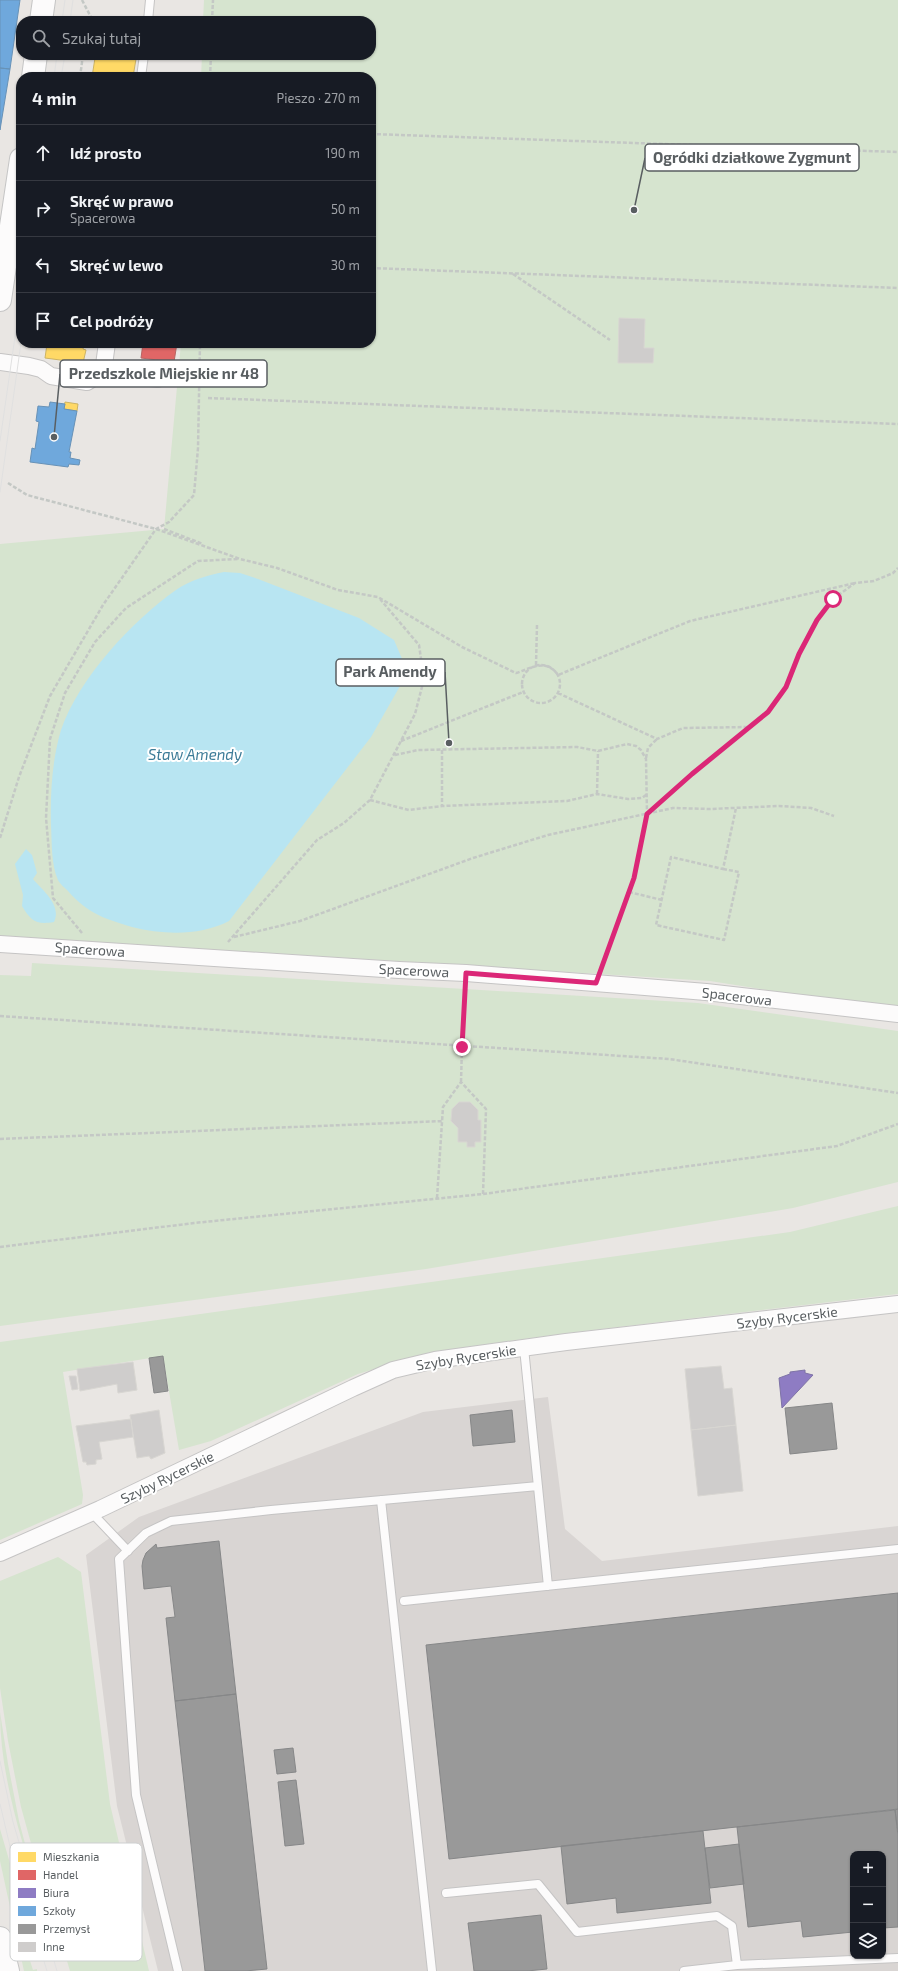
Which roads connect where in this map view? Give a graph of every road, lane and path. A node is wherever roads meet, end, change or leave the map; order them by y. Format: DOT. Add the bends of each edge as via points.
graph roads {
  1 [pos="44,0"];
  2 [pos="82,0"];
  3 [pos="150,0"];
  4 [pos="213,0"];
  5 [pos="90,15"];
  6 [pos="42,16"];
  7 [pos="148,16"];
  8 [pos="212,16"];
  9 [pos="35,60"];
  10 [pos="82,60"];
  11 [pos="143,60"];
  12 [pos="211,60"];
  13 [pos="34,72"];
  14 [pos="81,72"];
  15 [pos="142,72"];
  16 [pos="210,72"];
  17 [pos="376,134"];
  18 [pos="898,152"];
  19 [pos="16,193"];
  20 [pos="376,268"];
  21 [pos="512,274"];
  22 [pos="898,288"];
  23 [pos="1,291"];
  24 [pos="610,340"];
  25 [pos="106,348"];
  26 [pos="200,348"];
  27 [pos="0,362"];
  28 [pos="103,372"];
  29 [pos="158,379"];
  30 [pos="208,398"];
  31 [pos="898,424"];
  32 [pos="8,483"];
  33 [pos="156,529"];
  34 [pos="164,529"];
  35 [pos="240,559"];
  36 [pos="898,568"];
  37 [pos="855,583"];
  38 [pos="378,597"];
  39 [pos="537,625"];
  40 [pos="536,665"];
  41 [pos="529,669"];
  42 [pos="558,675"];
  43 [pos="523,692"];
  44 [pos="558,693"];
  45 [pos="749,728"];
  46 [pos="657,739"];
  47 [pos="401,741"];
  48 [pos="442,750"];
  49 [pos="598,751"];
  50 [pos="394,754"];
  51 [pos="646,759"];
  52 [pos="597,794"];
  53 [pos="646,795"];
  54 [pos="370,800"];
  55 [pos="442,806"];
  56 [pos="736,808"];
  57 [pos="647,814"];
  58 [pos="834,816"];
  59 [pos="0,838"];
  60 [pos="723,869"];
  61 [pos="629,892"];
  62 [pos="662,900"];
  63 [pos="234,937"];
  64 [pos="0,944"];
  65 [pos="81,949"];
  66 [pos="212,958"];
  67 [pos="466,973"];
  68 [pos="596,983"];
  69 [pos="898,1014"];
  70 [pos="0,1016"];
  71 [pos="462,1047"];
  72 [pos="461,1082"];
  73 [pos="898,1093"];
  74 [pos="442,1121"];
  75 [pos="898,1124"];
  76 [pos="0,1139"];
  77 [pos="483,1194"];
  78 [pos="437,1198"];
  79 [pos="0,1247"];
  80 [pos="898,1304"];
  81 [pos="524,1348"];
  82 [pos="538,1486"];
  83 [pos="381,1500"];
  84 [pos="91,1512"];
  85 [pos="898,1549"];
  86 [pos="128,1551"];
  87 [pos="0,1553"];
  88 [pos="548,1586"];
  89 [pos="404,1601"];
  90 [pos="446,1893"];
  91 [pos="0,1938"];
  92 [pos="898,1958"];
  93 [pos="737,1965"];
  94 [pos="8,1971"];
  95 [pos="178,1971"];
  96 [pos="432,1971"];
  97 [pos="684,1971"];
  1 -- 6 [label="main road"];
  2 -- 5 [label="path"];
  3 -- 7 [label="lane"];
  4 -- 8 [label="path"];
  9 -- 13 [label="main road"];
  10 -- 14 [label="path"];
  11 -- 15 [label="lane"];
  12 -- 16 [label="path"];
  17 -- 18 [label="path"];
  19 -- 23 [label="main road"];
  20 -- 21 [label="path"];
  21 -- 22 [label="path"];
  21 -- 24 [label="path"];
  25 -- 28 [label="street"];
  26 -- 33 [label="path" via="198,448 194,495 170,522"];
  27 -- 28 [label="street" via="29,366 41,369 51,376 87,382"];
  28 -- 29 [label="street"];
  30 -- 31 [label="path"];
  32 -- 33 [label="path" via="27,494"];
  33 -- 35 [label="path"];
  33 -- 59 [label="path" via="103,605 50,696 19,777"];
  34 -- 35 [label="path"];
  35 -- 38 [label="path" via="277,568 338,590"];
  35 -- 65 [label="path" via="198,561 126,608 95,642 65,693 50,739 46,818 52,898 82,931"];
  36 -- 37 [label="path" via="893,573 874,581"];
  37 -- 42 [label="path" via="690,622"];
  37 -- 45 [label="path" via="833,599 817,620 799,654 786,687 768,712"];
  38 -- 41 [label="path" via="476,653 516,672"];
  38 -- 47 [label="path" via="419,645 424,679 414,714"];
  39 -- 40 [label="path"];
  40 -- 41 [label="path"];
  40 -- 42 [label="path" via="547,666"];
  41 -- 43 [label="path" via="522,679"];
  42 -- 44 [label="path"];
  43 -- 44 [label="path" via="532,701 543,703"];
  43 -- 47 [label="path"];
  44 -- 46 [label="path"];
  45 -- 46 [label="path" via="683,728"];
  45 -- 57 [label="path"];
  46 -- 51 [label="path" via="648,748"];
  47 -- 50 [label="path"];
  48 -- 49 [label="path" via="577,747"];
  48 -- 50 [label="path"];
  48 -- 55 [label="path"];
  49 -- 51 [label="path" via="627,744 636,746"];
  49 -- 52 [label="path"];
  50 -- 54 [label="path"];
  51 -- 53 [label="path"];
  52 -- 53 [label="path" via="628,799 642,798"];
  52 -- 55 [label="path" via="567,801"];
  53 -- 57 [label="path"];
  54 -- 55 [label="path" via="409,810"];
  54 -- 63 [label="path" via="344,823 317,840"];
  56 -- 57 [label="path" via="673,808"];
  56 -- 58 [label="path" via="811,808"];
  56 -- 60 [label="path"];
  57 -- 61 [label="path"];
  57 -- 63 [label="path" via="548,835 473,858 300,921"];
  60 -- 62 [label="path" via="671,858"];
  60 -- 62 [label="path" via="739,872 724,940 656,925"];
  61 -- 62 [label="path"];
  61 -- 68 [label="path"];
  63 -- 66 [label="path"];
  64 -- 65 [label="street, Spacerowa"];
  65 -- 66 [label="street, Spacerowa"];
  66 -- 67 [label="street, Spacerowa"];
  67 -- 68 [label="street, Spacerowa"];
  67 -- 71 [label="path"];
  68 -- 69 [label="street, Spacerowa" via="706,992"];
  70 -- 71 [label="path"];
  71 -- 72 [label="path"];
  71 -- 73 [label="path" via="669,1059"];
  72 -- 74 [label="path" via="442,1107"];
  72 -- 77 [label="path" via="486,1109"];
  74 -- 76 [label="path"];
  74 -- 78 [label="path"];
  75 -- 77 [label="path" via="837,1146"];
  77 -- 78 [label="path"];
  78 -- 79 [label="path" via="194,1223"];
  80 -- 81 [label="street, Szyby Rycerskie"];
  81 -- 82 [label="lane"];
  81 -- 84 [label="street, Szyby Rycerskie" via="435,1360 393,1370"];
  82 -- 83 [label="lane"];
  82 -- 88 [label="lane"];
  83 -- 86 [label="lane" via="171,1521 146,1533"];
  83 -- 96 [label="lane"];
  84 -- 86 [label="lane"];
  84 -- 87 [label="street, Szyby Rycerskie"];
  85 -- 88 [label="lane"];
  86 -- 95 [label="lane" via="120,1559 136,1794"];
  88 -- 89 [label="lane"];
  90 -- 93 [label="lane" via="538,1884 577,1932 717,1916 732,1926"];
  91 -- 94 [label="main road"];
  92 -- 93 [label="lane"];
  93 -- 97 [label="lane"];
}
